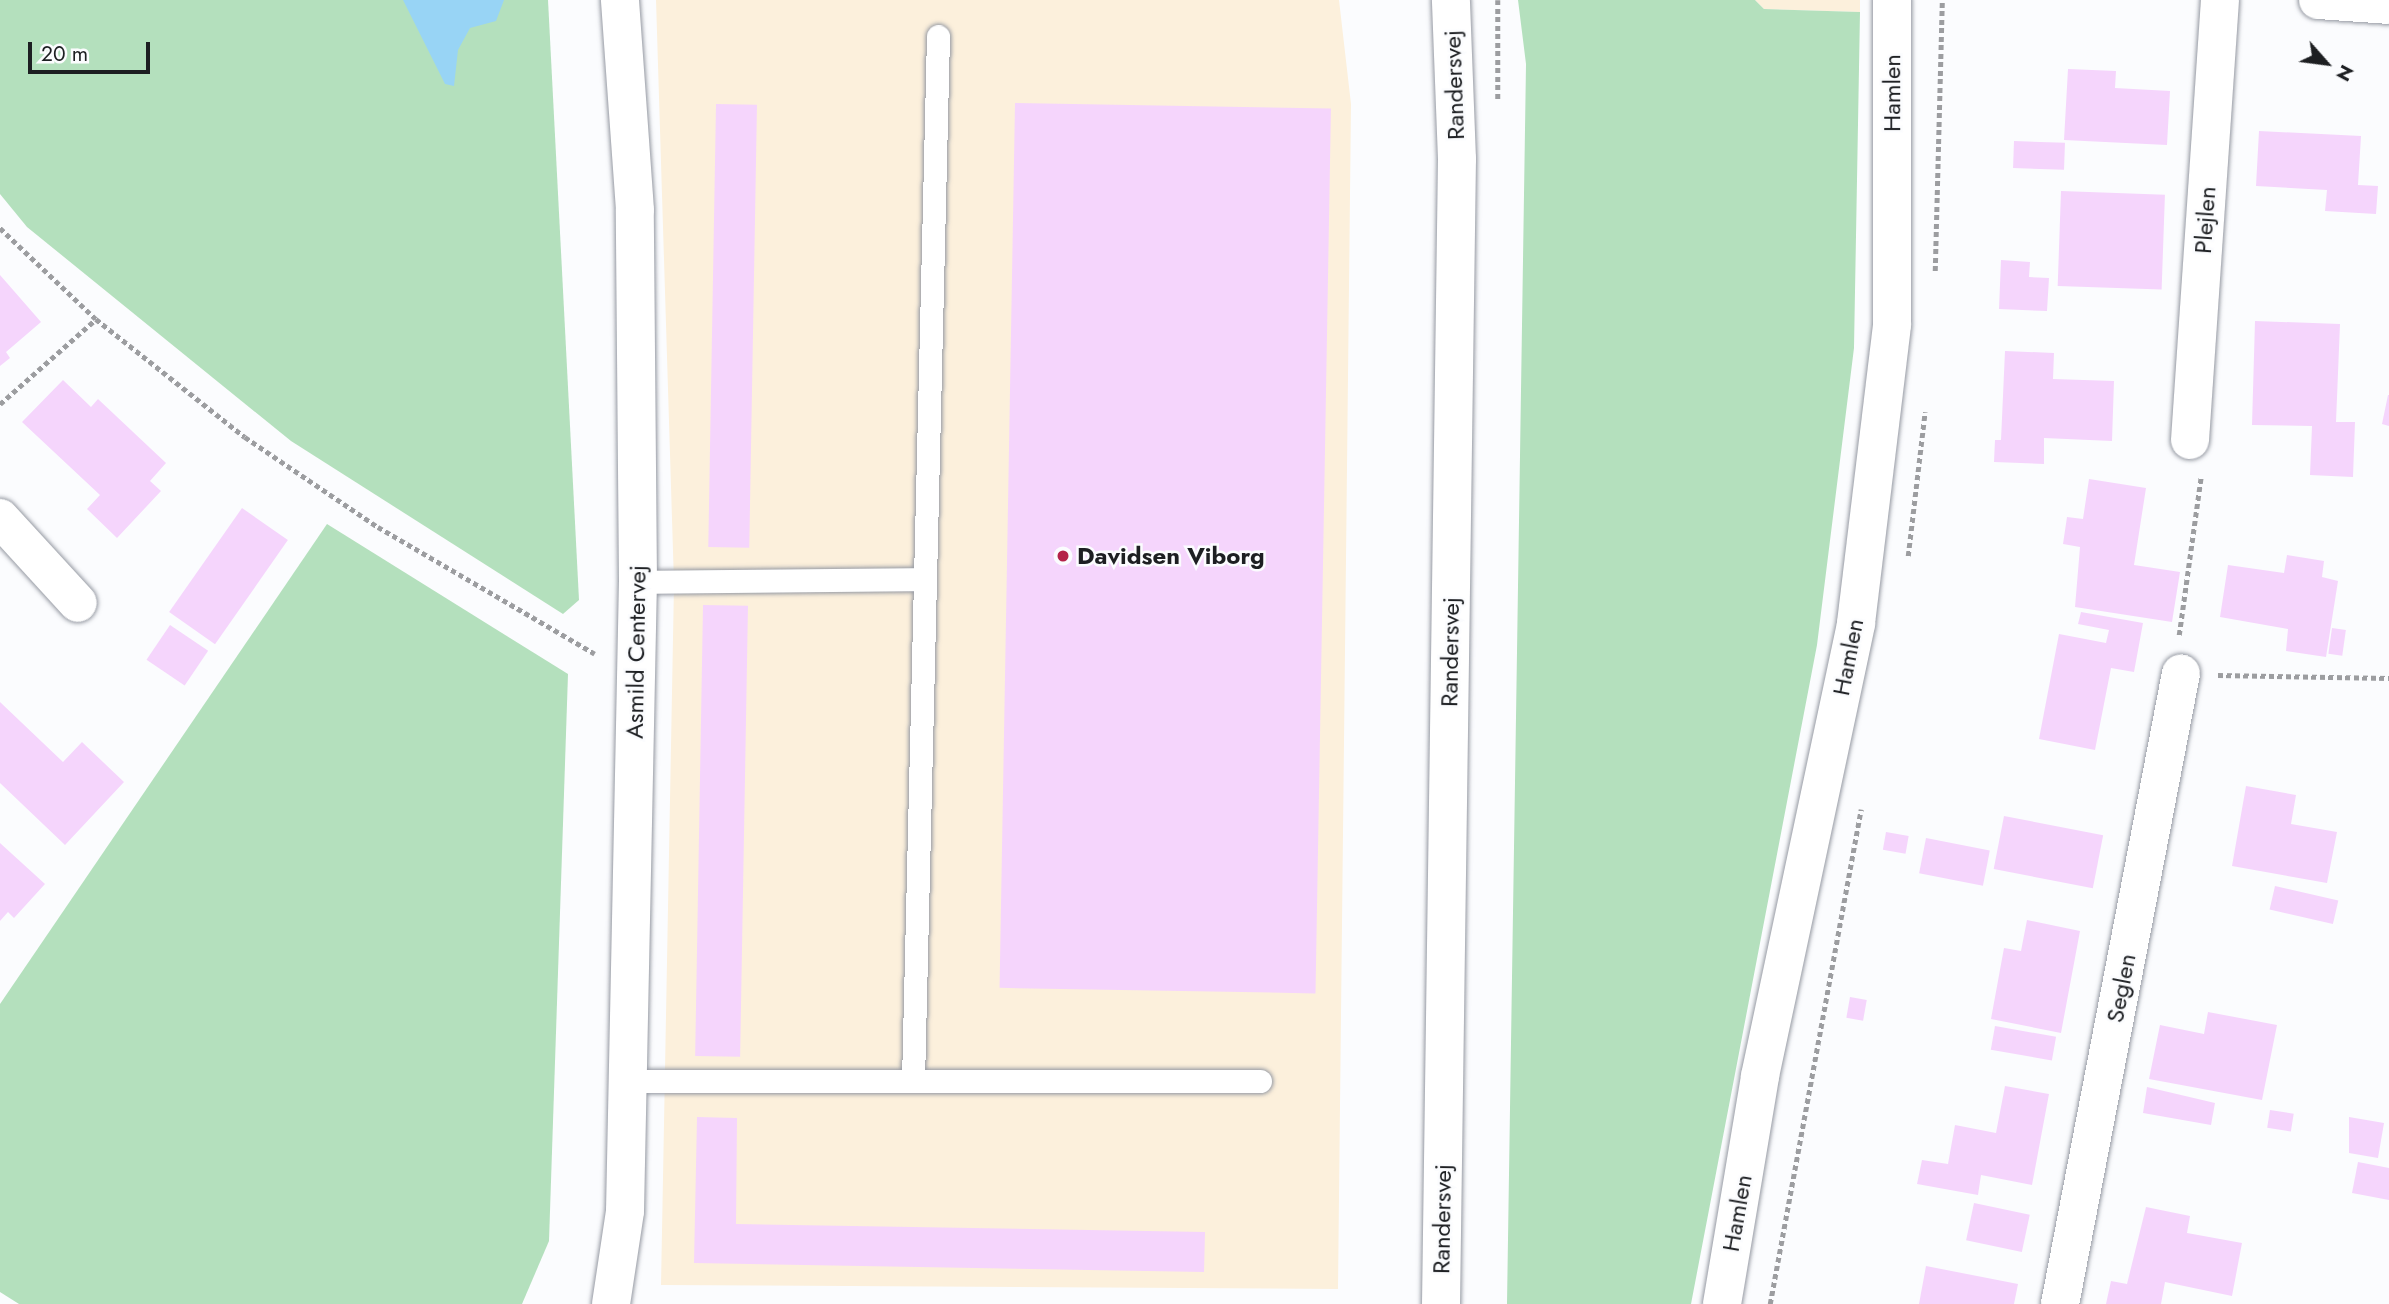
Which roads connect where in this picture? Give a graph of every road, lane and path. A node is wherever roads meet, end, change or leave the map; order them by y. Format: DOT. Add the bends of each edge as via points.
graph roads {
  1 [pos="620,0"];
  2 [pos="1451,0"];
  3 [pos="1892,0"];
  4 [pos="2220,0"];
  5 [pos="2318,0"];
  6 [pos="2389,5"];
  7 [pos="939,36"];
  8 [pos="0,228"];
  9 [pos="96,319"];
  10 [pos="0,404"];
  11 [pos="2190,440"];
  12 [pos="0,517"];
  13 [pos="924,579"];
  14 [pos="638,582"];
  15 [pos="78,603"];
  16 [pos="595,641"];
  17 [pos="595,654"];
  18 [pos="596,667"];
  19 [pos="2181,673"];
  20 [pos="2389,678"];
  21 [pos="628,1081"];
  22 [pos="914,1081"];
  23 [pos="1260,1082"];
  24 [pos="611,1304"];
  25 [pos="1441,1304"];
  26 [pos="1722,1304"];
  27 [pos="2060,1304"];
  1 -- 14 [label="street, Asmild Centervej" via="635,210"];
  2 -- 25 [label="street, Randersvej" via="1457,159"];
  3 -- 26 [label="street, Hamlen" via="1892,324 1856,623 1760,1076"];
  4 -- 11 [label="street, Plejlen"];
  5 -- 6 [label="street"];
  7 -- 13 [label="lane"];
  8 -- 9 [label="path"];
  9 -- 10 [label="path"];
  9 -- 17 [label="path" via="245,437 367,519"];
  11 -- 19 [label="path" via="2201,475 2179,633"];
  12 -- 15 [label="street"];
  13 -- 14 [label="lane"];
  13 -- 22 [label="lane"];
  14 -- 21 [label="street, Asmild Centervej"];
  16 -- 17 [label="path"];
  17 -- 18 [label="path"];
  19 -- 20 [label="path"];
  19 -- 27 [label="street, Seglen"];
  21 -- 22 [label="lane"];
  21 -- 24 [label="street, Asmild Centervej" via="625,1211"];
  22 -- 23 [label="lane"];
}
